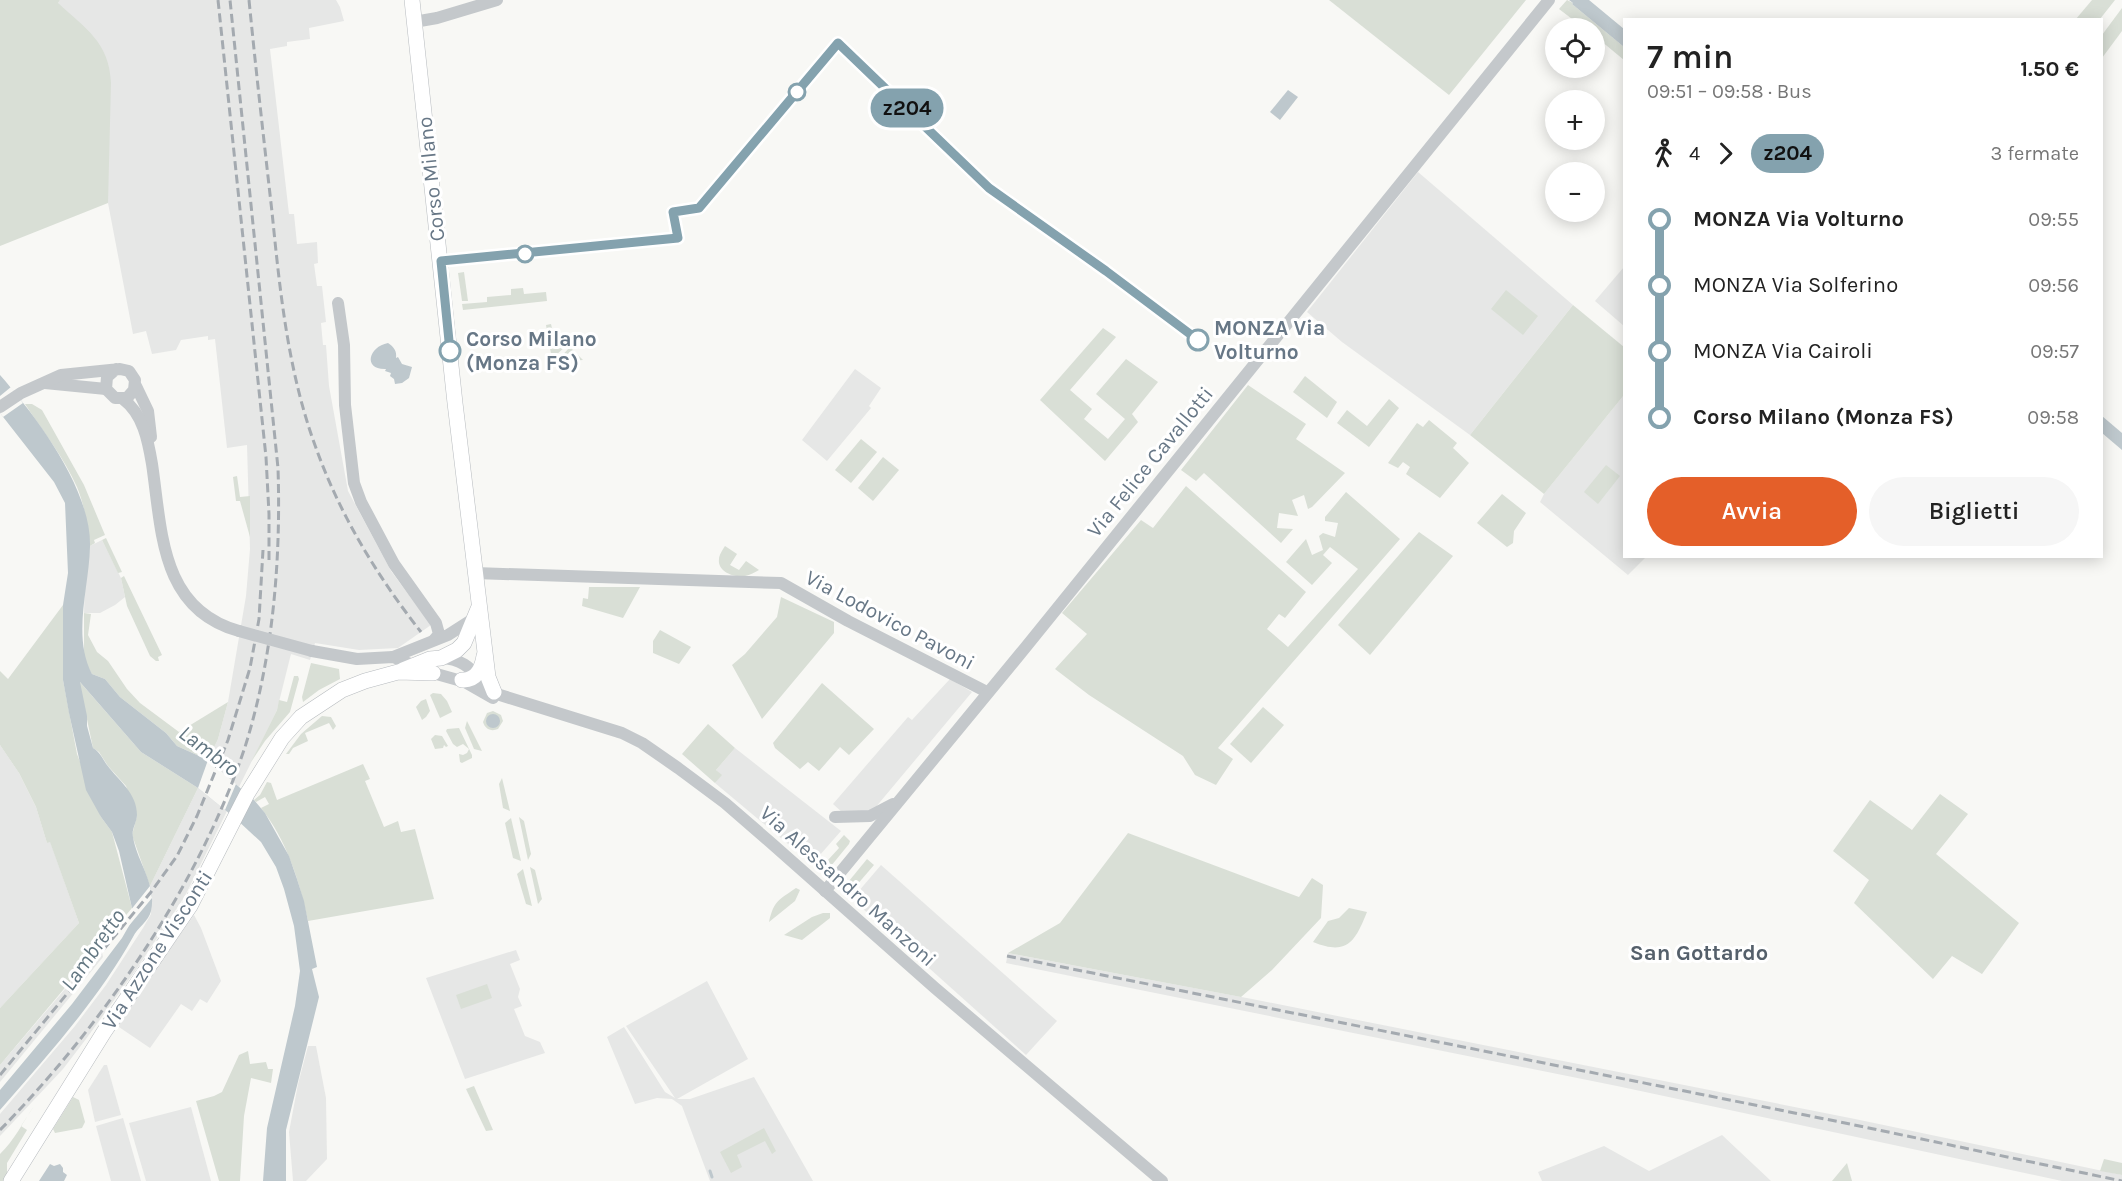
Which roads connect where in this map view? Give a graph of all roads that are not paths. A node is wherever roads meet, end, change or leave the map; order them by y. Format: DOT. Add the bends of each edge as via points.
graph roads {
  1 [pos="412,0"];
  2 [pos="498,0"];
  3 [pos="1549,0"];
  4 [pos="414,22"];
  5 [pos="338,303"];
  6 [pos="116,369"];
  7 [pos="45,382"];
  8 [pos="136,386"];
  9 [pos="106,389"];
  10 [pos="123,399"];
  11 [pos="0,407"];
  12 [pos="150,447"];
  13 [pos="475,573"];
  14 [pos="474,620"];
  15 [pos="434,640"];
  16 [pos="483,641"];
  17 [pos="393,657"];
  18 [pos="435,663"];
  19 [pos="412,664"];
  20 [pos="398,672"];
  21 [pos="477,674"];
  22 [pos="462,680"];
  23 [pos="494,692"];
  24 [pos="987,692"];
  25 [pos="511,699"];
  26 [pos="897,802"];
  27 [pos="835,817"];
  28 [pos="825,891"];
  29 [pos="10,1181"];
  30 [pos="1162,1181"];
  1 -- 4 [label="main road, Corso Milano"];
  2 -- 4 [label="street"];
  3 -- 24 [label="street, Via Felice Cavallotti"];
  4 -- 13 [label="main road, Corso Milano"];
  5 -- 15 [label="street" via="351,467 357,492 394,564 436,623 439,634"];
  6 -- 7 [label="street" via="61,375"];
  6 -- 8 [label="street" via="131,373"];
  6 -- 9 [label="street" via="106,378"];
  7 -- 9 [label="street"];
  7 -- 11 [label="street"];
  8 -- 10 [label="street"];
  8 -- 12 [label="street" via="148,411"];
  9 -- 10 [label="street" via="113,397"];
  10 -- 12 [label="street" via="137,412"];
  12 -- 17 [label="street, bridge" via="164,545 175,580 187,599 203,613 239,631 312,651 357,658"];
  13 -- 14 [label="main road, Corso Milano"];
  13 -- 24 [label="street, Via Lodovico Pavoni" via="776,582"];
  14 -- 15 [label="street"];
  14 -- 16 [label="main road, Corso Milano"];
  14 -- 18 [label="main road" via="457,650"];
  15 -- 17 [label="street"];
  16 -- 21 [label="main road" via="483,662"];
  16 -- 23 [label="main road"];
  17 -- 18 [label="street"];
  17 -- 19 [label="street"];
  18 -- 19 [label="main road"];
  18 -- 20 [label="main road, Via Azzone Visconti"];
  18 -- 21 [label="street, Via Alessandro Manzoni" via="460,662"];
  18 -- 22 [label="street"];
  19 -- 20 [label="main road"];
  20 -- 29 [label="main road, Via Azzone Visconti" via="342,690 308,712 282,738 247,794 190,906"];
  21 -- 22 [label="main road"];
  21 -- 23 [label="street, Via Alessandro Manzoni"];
  22 -- 25 [label="street" via="496,700"];
  23 -- 25 [label="street, Via Alessandro Manzoni"];
  24 -- 26 [label="street, Via Felice Cavallotti"];
  25 -- 28 [label="street, Via Alessandro Manzoni" via="622,733 642,743 725,803"];
  26 -- 27 [label="street" via="870,816"];
  26 -- 28 [label="street, Via Felice Cavallotti"];
  28 -- 30 [label="street, Via Alessandro Manzoni"];
}
